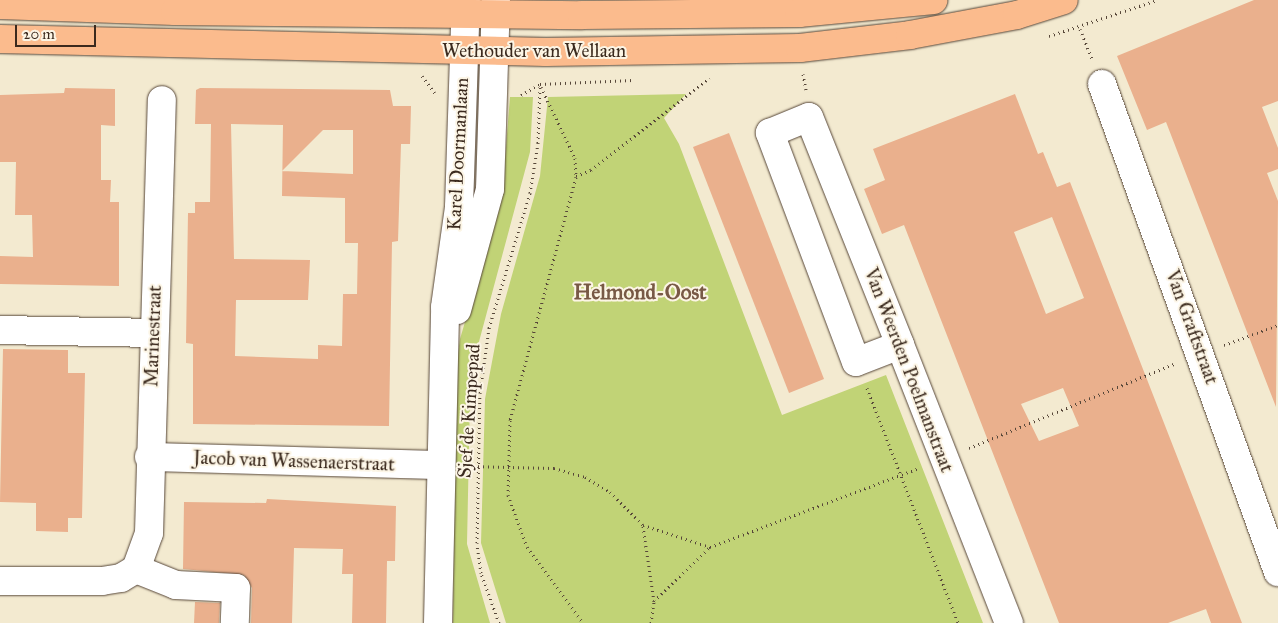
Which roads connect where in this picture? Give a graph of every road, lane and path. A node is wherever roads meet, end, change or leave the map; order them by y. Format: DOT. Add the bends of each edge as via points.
graph roads {
  1 [pos="933,0"];
  2 [pos="1064,0"];
  3 [pos="0,5"];
  4 [pos="466,7"];
  5 [pos="496,7"];
  6 [pos="1080,29"];
  7 [pos="0,38"];
  8 [pos="464,51"];
  9 [pos="495,52"];
  10 [pos="710,77"];
  11 [pos="1102,84"];
  12 [pos="162,100"];
  13 [pos="576,176"];
  14 [pos="1278,324"];
  15 [pos="0,330"];
  16 [pos="153,333"];
  17 [pos="900,345"];
  18 [pos="1202,353"];
  19 [pos="443,355"];
  20 [pos="856,362"];
  21 [pos="149,457"];
  22 [pos="944,458"];
  23 [pos="440,466"];
  24 [pos="477,466"];
  25 [pos="507,469"];
  26 [pos="900,475"];
  27 [pos="643,525"];
  28 [pos="710,547"];
  29 [pos="136,569"];
  30 [pos="1278,572"];
  31 [pos="0,581"];
  32 [pos="654,601"];
  33 [pos="235,623"];
  34 [pos="438,623"];
  35 [pos="499,623"];
  36 [pos="583,623"];
  37 [pos="651,623"];
  38 [pos="958,623"];
  39 [pos="1010,623"];
  1 -- 5 [label="main road, Wethouder van Wellaan" via="798,13"];
  2 -- 9 [label="main road, Wethouder van Wellaan" via="1017,15 920,33 800,48"];
  3 -- 4 [label="main road, Wethouder van Wellaan"];
  4 -- 5 [label="main road, Wethouder van Wellaan"];
  4 -- 8 [label="street, Karel Doormanlaan"];
  5 -- 9 [label="street, Karel Doormanlaan"];
  6 -- 11 [label="path"];
  7 -- 8 [label="main road, Wethouder van Wellaan"];
  8 -- 9 [label="main road, Wethouder van Wellaan"];
  8 -- 19 [label="street, Karel Doormanlaan" via="459,207"];
  9 -- 19 [label="street, Karel Doormanlaan" via="490,189"];
  10 -- 13 [label="path" via="591,170"];
  11 -- 18 [label="street, Van Graftstraat"];
  12 -- 16 [label="street, Marinestraat"];
  13 -- 24 [label="path, Sjef de Kimpepad" via="575,158 540,84 538,143 530,193 490,328 480,393"];
  13 -- 25 [label="path" via="510,420"];
  14 -- 18 [label="path"];
  15 -- 16 [label="street"];
  16 -- 21 [label="street, Marinestraat"];
  17 -- 20 [label="street"];
  17 -- 20 [label="street, Van Weerden Poelmanstraat" via="809,117 770,133"];
  17 -- 22 [label="street, Van Weerden Poelmanstraat"];
  18 -- 22 [label="path"];
  18 -- 30 [label="street, Van Graftstraat"];
  19 -- 23 [label="street, Karel Doormanlaan"];
  20 -- 26 [label="path"];
  21 -- 23 [label="street, Jacob van Wassenaerstraat"];
  21 -- 29 [label="street, Marinestraat" via="149,533"];
  22 -- 26 [label="path"];
  22 -- 39 [label="street, Van Weerden Poelmanstraat"];
  23 -- 34 [label="street, Karel Doormanlaan"];
  24 -- 25 [label="path"];
  24 -- 35 [label="path, Sjef de Kimpepad" via="478,550"];
  25 -- 27 [label="path" via="554,468 585,477 610,492"];
  25 -- 36 [label="path" via="512,512 527,547"];
  26 -- 28 [label="path"];
  26 -- 38 [label="path"];
  27 -- 28 [label="path"];
  27 -- 32 [label="path"];
  28 -- 32 [label="path"];
  29 -- 31 [label="street" via="121,578 102,582"];
  29 -- 33 [label="street" via="176,585 236,588"];
  32 -- 37 [label="path"];
}
